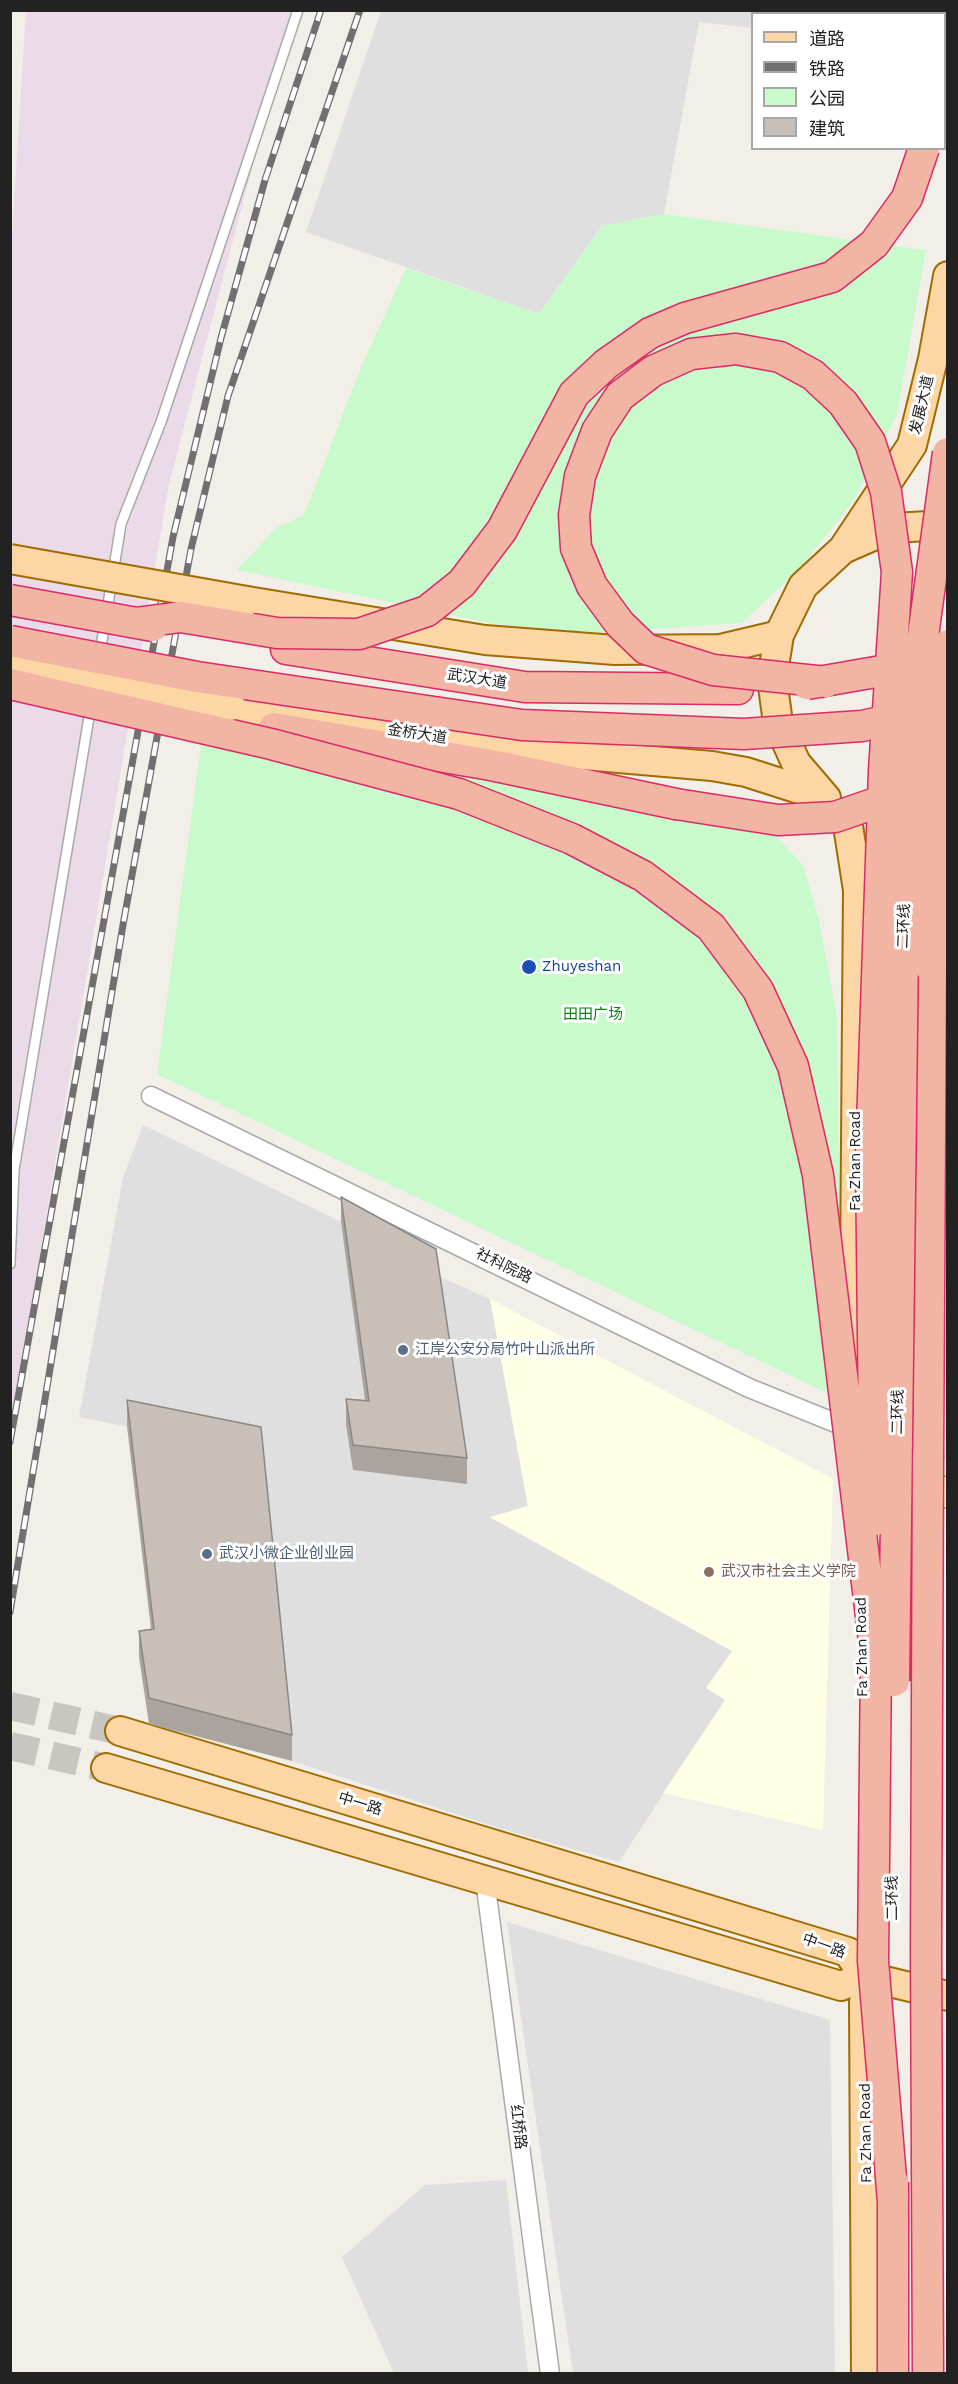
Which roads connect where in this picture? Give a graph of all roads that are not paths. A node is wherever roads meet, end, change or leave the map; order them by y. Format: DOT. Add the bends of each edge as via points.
graph roads {
  1 [pos="298,10"];
  2 [pos="923,150"];
  3 [pos="948,276"];
  4 [pos="948,453"];
  5 [pos="948,525"];
  6 [pos="843,549"];
  7 [pos="10,559"];
  8 [pos="10,600"];
  9 [pos="135,622"];
  10 [pos="779,635"];
  11 [pos="10,641"];
  12 [pos="948,645"];
  13 [pos="948,658"];
  14 [pos="10,664"];
  15 [pos="826,682"];
  16 [pos="10,684"];
  17 [pos="101,703"];
  18 [pos="948,707"];
  19 [pos="948,768"];
  20 [pos="835,805"];
  21 [pos="948,826"];
  22 [pos="948,834"];
  23 [pos="931,968"];
  24 [pos="151,1096"];
  25 [pos="948,1107"];
  26 [pos="10,1263"];
  27 [pos="858,1432"];
  28 [pos="928,1455"];
  29 [pos="948,1495"];
  30 [pos="876,1658"];
  31 [pos="120,1731"];
  32 [pos="106,1768"];
  33 [pos="485,1880"];
  34 [pos="864,1976"];
  35 [pos="948,1996"];
  36 [pos="893,2202"];
  37 [pos="550,2373"];
  38 [pos="866,2373"];
  39 [pos="893,2373"];
  40 [pos="928,2373"];
  1 -- 26 [label="lane" via="161,423 121,524 14,1170"];
  2 -- 9 [label="highway, bridge" via="907,198 874,244 832,277 685,318 650,333 606,364 574,394 501,530 462,583 428,610 359,634 277,633 181,618"];
  3 -- 6 [label="main road, 发展大道" via="912,446"];
  4 -- 36 [label="highway, 二环线, bridge" via="914,702 903,946 893,1755"];
  5 -- 6 [label="main road" via="891,528"];
  6 -- 10 [label="main road" via="803,586"];
  7 -- 10 [label="main road, bridge" via="485,640 615,650 720,649"];
  8 -- 9 [label="highway, 武汉大道, bridge"];
  9 -- 15 [label="highway, 武汉大道, bridge" via="525,687 738,688"];
  10 -- 20 [label="main road" via="772,679 778,723 796,763"];
  11 -- 18 [label="highway, bridge" via="197,677 522,726 744,734 862,726"];
  12 -- 23 [label="highway, 二环线, bridge" via="941,692"];
  13 -- 15 [label="highway, 武汉大道, bridge"];
  14 -- 20 [label="main road, 金桥大道, bridge" via="231,706 525,750 712,766 746,772"];
  15 -- 30 [label="highway, bridge" via="713,670 646,649 620,624 592,586 576,548 574,514 580,476 597,431 620,396 653,371 691,354 736,349 780,357 813,375 843,403 870,442 886,492 897,572 884,771 871,1154"];
  16 -- 17 [label="highway, bridge"];
  17 -- 19 [label="highway, bridge" via="338,738 778,820 835,817 865,808 895,797"];
  17 -- 30 [label="highway, bridge" via="459,794 572,839 643,876 711,927 758,990 793,1066 818,1175"];
  20 -- 22 [label="main road, 金桥大道" via="881,829 918,836"];
  20 -- 27 [label="main road, Fa Zhan Road" via="858,890"];
  21 -- 23 [label="highway, bridge"];
  23 -- 28 [label="highway, 二环线"];
  24 -- 27 [label="street, 社科院路" via="749,1388"];
  25 -- 28 [label="highway"];
  27 -- 29 [label="main road"];
  27 -- 34 [label="main road, Fa Zhan Road"];
  28 -- 40 [label="highway, 二环线, bridge"];
  30 -- 36 [label="highway, bridge" via="873,1960"];
  31 -- 34 [label="main road, 中一路" via="849,1952"];
  32 -- 33 [label="main road, 中一路"];
  33 -- 34 [label="main road, 中一路" via="841,1986"];
  33 -- 37 [label="street, 红桥路"];
  34 -- 35 [label="main road"];
  34 -- 38 [label="main road, Fa Zhan Road"];
  36 -- 39 [label="highway, 二环线, bridge"];
}
